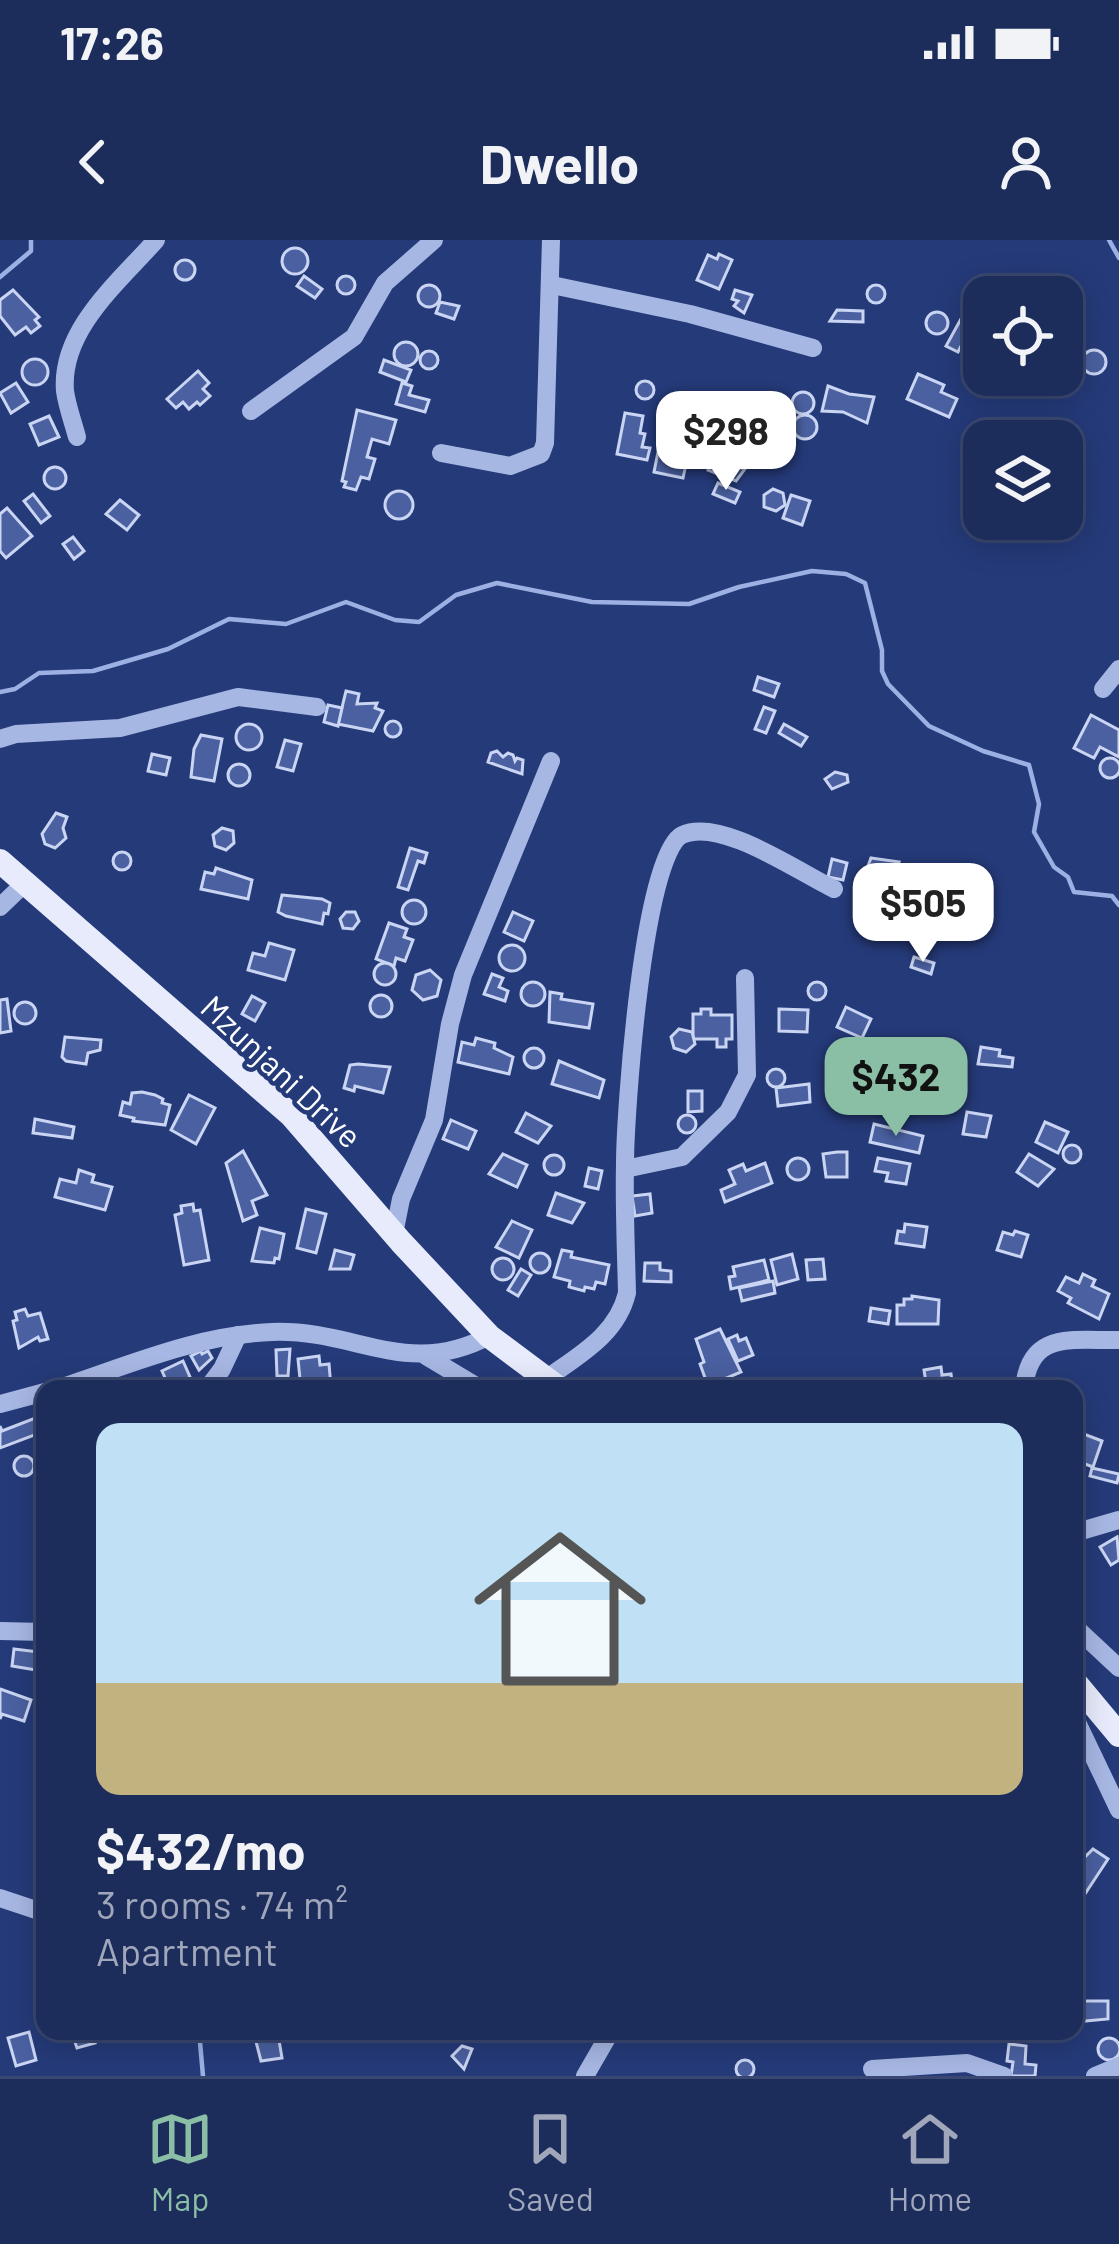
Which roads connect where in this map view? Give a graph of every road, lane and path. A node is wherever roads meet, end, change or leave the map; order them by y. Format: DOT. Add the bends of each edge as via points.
graph roads {
  1 [pos="155,240"];
  2 [pos="434,240"];
  3 [pos="551,240"];
  4 [pos="552,285"];
  5 [pos="813,348"];
  6 [pos="251,411"];
  7 [pos="76,437"];
  8 [pos="441,453"];
  9 [pos="1119,669"];
  10 [pos="1103,689"];
  11 [pos="317,706"];
  12 [pos="0,739"];
  13 [pos="551,761"];
  14 [pos="0,861"];
  15 [pos="26,882"];
  16 [pos="834,890"];
  17 [pos="0,907"];
  18 [pos="745,978"];
  19 [pos="625,1168"];
  20 [pos="394,1234"];
  21 [pos="238,1335"];
  22 [pos="489,1336"];
  23 [pos="1119,1340"];
  24 [pos="426,1356"];
  25 [pos="83,1380"];
  26 [pos="214,1380"];
  27 [pos="466,1380"];
  28 [pos="548,1380"];
  29 [pos="557,1380"];
  30 [pos="1025,1380"];
  31 [pos="36,1394"];
  32 [pos="0,1404"];
  33 [pos="1119,1520"];
  34 [pos="1083,1530"];
  35 [pos="0,1631"];
  36 [pos="36,1632"];
  37 [pos="1083,1634"];
  38 [pos="1119,1668"];
  39 [pos="1083,1692"];
  40 [pos="1083,1734"];
  41 [pos="1119,1735"];
  42 [pos="1119,1810"];
  43 [pos="0,1898"];
  44 [pos="36,1910"];
  45 [pos="606,2040"];
  46 [pos="1119,2066"];
  47 [pos="872,2069"];
  48 [pos="585,2076"];
  49 [pos="1004,2076"];
  50 [pos="1095,2076"];
  1 -- 7 [label="street" via="77,334 65,393"];
  2 -- 6 [label="street" via="385,284 354,337"];
  3 -- 4 [label="street"];
  4 -- 5 [label="street"];
  4 -- 8 [label="street" via="541,454 510,466"];
  9 -- 10 [label="street"];
  11 -- 12 [label="street" via="223,699 120,728"];
  13 -- 20 [label="street" via="464,975 434,1120"];
  14 -- 15 [label="main road, Mzunjani Drive"];
  15 -- 17 [label="street"];
  15 -- 20 [label="main road, Mzunjani Drive" via="291,1115"];
  16 -- 19 [label="street" via="748,844 703,832 674,841 650,909"];
  18 -- 19 [label="street" via="747,1076 728,1112 682,1156"];
  19 -- 29 [label="street" via="622,1311"];
  20 -- 22 [label="main road, Mzunjani Drive"];
  21 -- 24 [label="street" via="308,1333"];
  21 -- 25 [label="street"];
  21 -- 26 [label="street"];
  22 -- 24 [label="street"];
  22 -- 28 [label="main road, Mzunjani Drive"];
  23 -- 30 [label="street" via="1039,1349"];
  24 -- 27 [label="street"];
  31 -- 32 [label="street"];
  33 -- 34 [label="street"];
  35 -- 36 [label="street"];
  37 -- 38 [label="street"];
  39 -- 41 [label="main road"];
  40 -- 42 [label="street"];
  43 -- 44 [label="street"];
  45 -- 48 [label="street"];
  46 -- 50 [label="street"];
  47 -- 49 [label="street" via="967,2063"];
}
